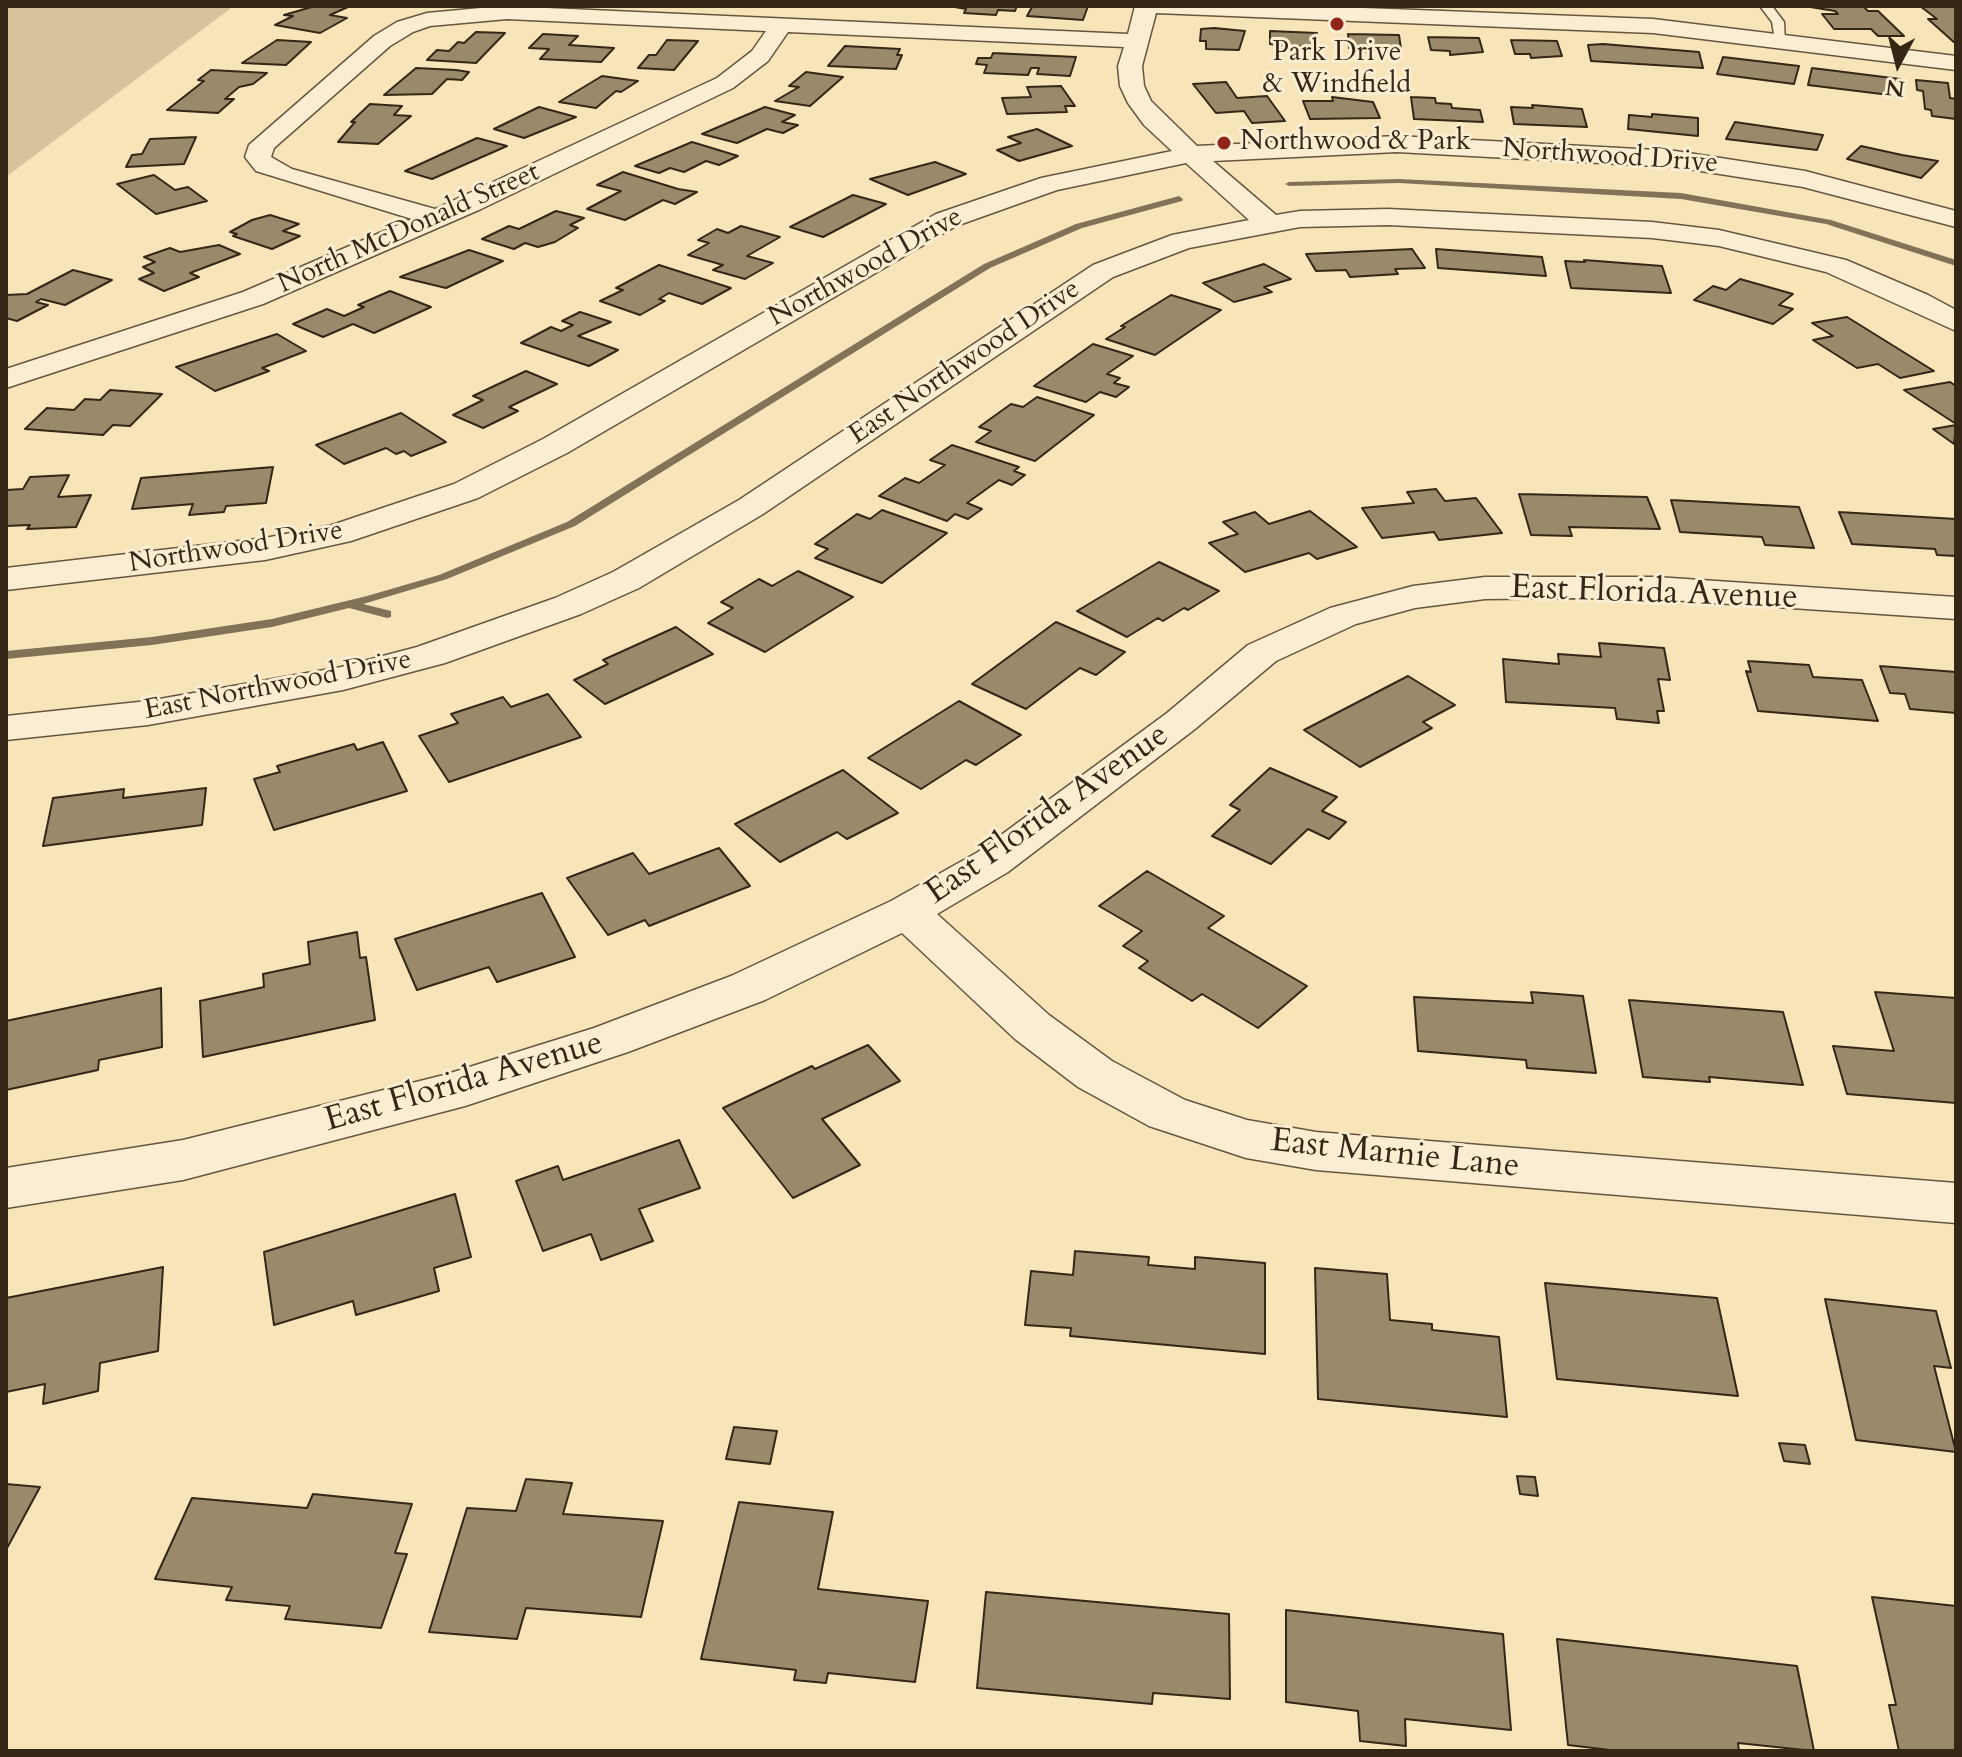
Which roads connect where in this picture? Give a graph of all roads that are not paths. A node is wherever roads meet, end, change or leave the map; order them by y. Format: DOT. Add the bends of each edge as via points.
graph roads {
  1 [pos="1146,6"];
  2 [pos="1766,6"];
  3 [pos="1324,10"];
  4 [pos="782,24"];
  5 [pos="1781,40"];
  6 [pos="1136,41"];
  7 [pos="1956,63"];
  8 [pos="1192,154"];
  9 [pos="437,218"];
  10 [pos="1956,219"];
  11 [pos="1268,223"];
  12 [pos="1956,322"];
  13 [pos="6,379"];
  14 [pos="6,579"];
  15 [pos="1956,608"];
  16 [pos="6,728"];
  17 [pos="907,912"];
  18 [pos="6,1188"];
  19 [pos="1956,1203"];
  1 -- 3 [label="street"];
  1 -- 6 [label="street"];
  2 -- 5 [label="lane" via="1778,22"];
  3 -- 5 [label="street" via="1653,26"];
  4 -- 6 [label="street"];
  4 -- 9 [label="street, North McDonald Street" via="760,56 725,83"];
  4 -- 9 [label="street" via="507,12 427,20 392,33 262,145 258,157 283,174"];
  5 -- 7 [label="street"];
  6 -- 8 [label="street" via="1130,76 1140,103"];
  8 -- 10 [label="street, Northwood Drive" via="1397,144 1675,159 1805,179"];
  8 -- 11 [label="street"];
  8 -- 14 [label="street, Northwood Drive" via="1050,184 946,220 541,454 404,514 265,549"];
  9 -- 13 [label="street, North McDonald Street" via="253,298"];
  11 -- 12 [label="street, East Northwood Drive" via="1403,217 1719,238 1836,266"];
  11 -- 16 [label="street, East Northwood Drive" via="1182,241 1103,271 751,507 626,580 568,606 431,655 343,678 148,713"];
  15 -- 17 [label="street, East Florida Avenue" via="1656,588 1485,588 1413,597 1343,616 1262,653 1065,810 993,862"];
  17 -- 18 [label="street, East Florida Avenue" via="748,988 447,1093 183,1160"];
  17 -- 19 [label="street, East Marnie Lane" via="1032,1027 1095,1074 1167,1113 1246,1139 1316,1151"];
}
